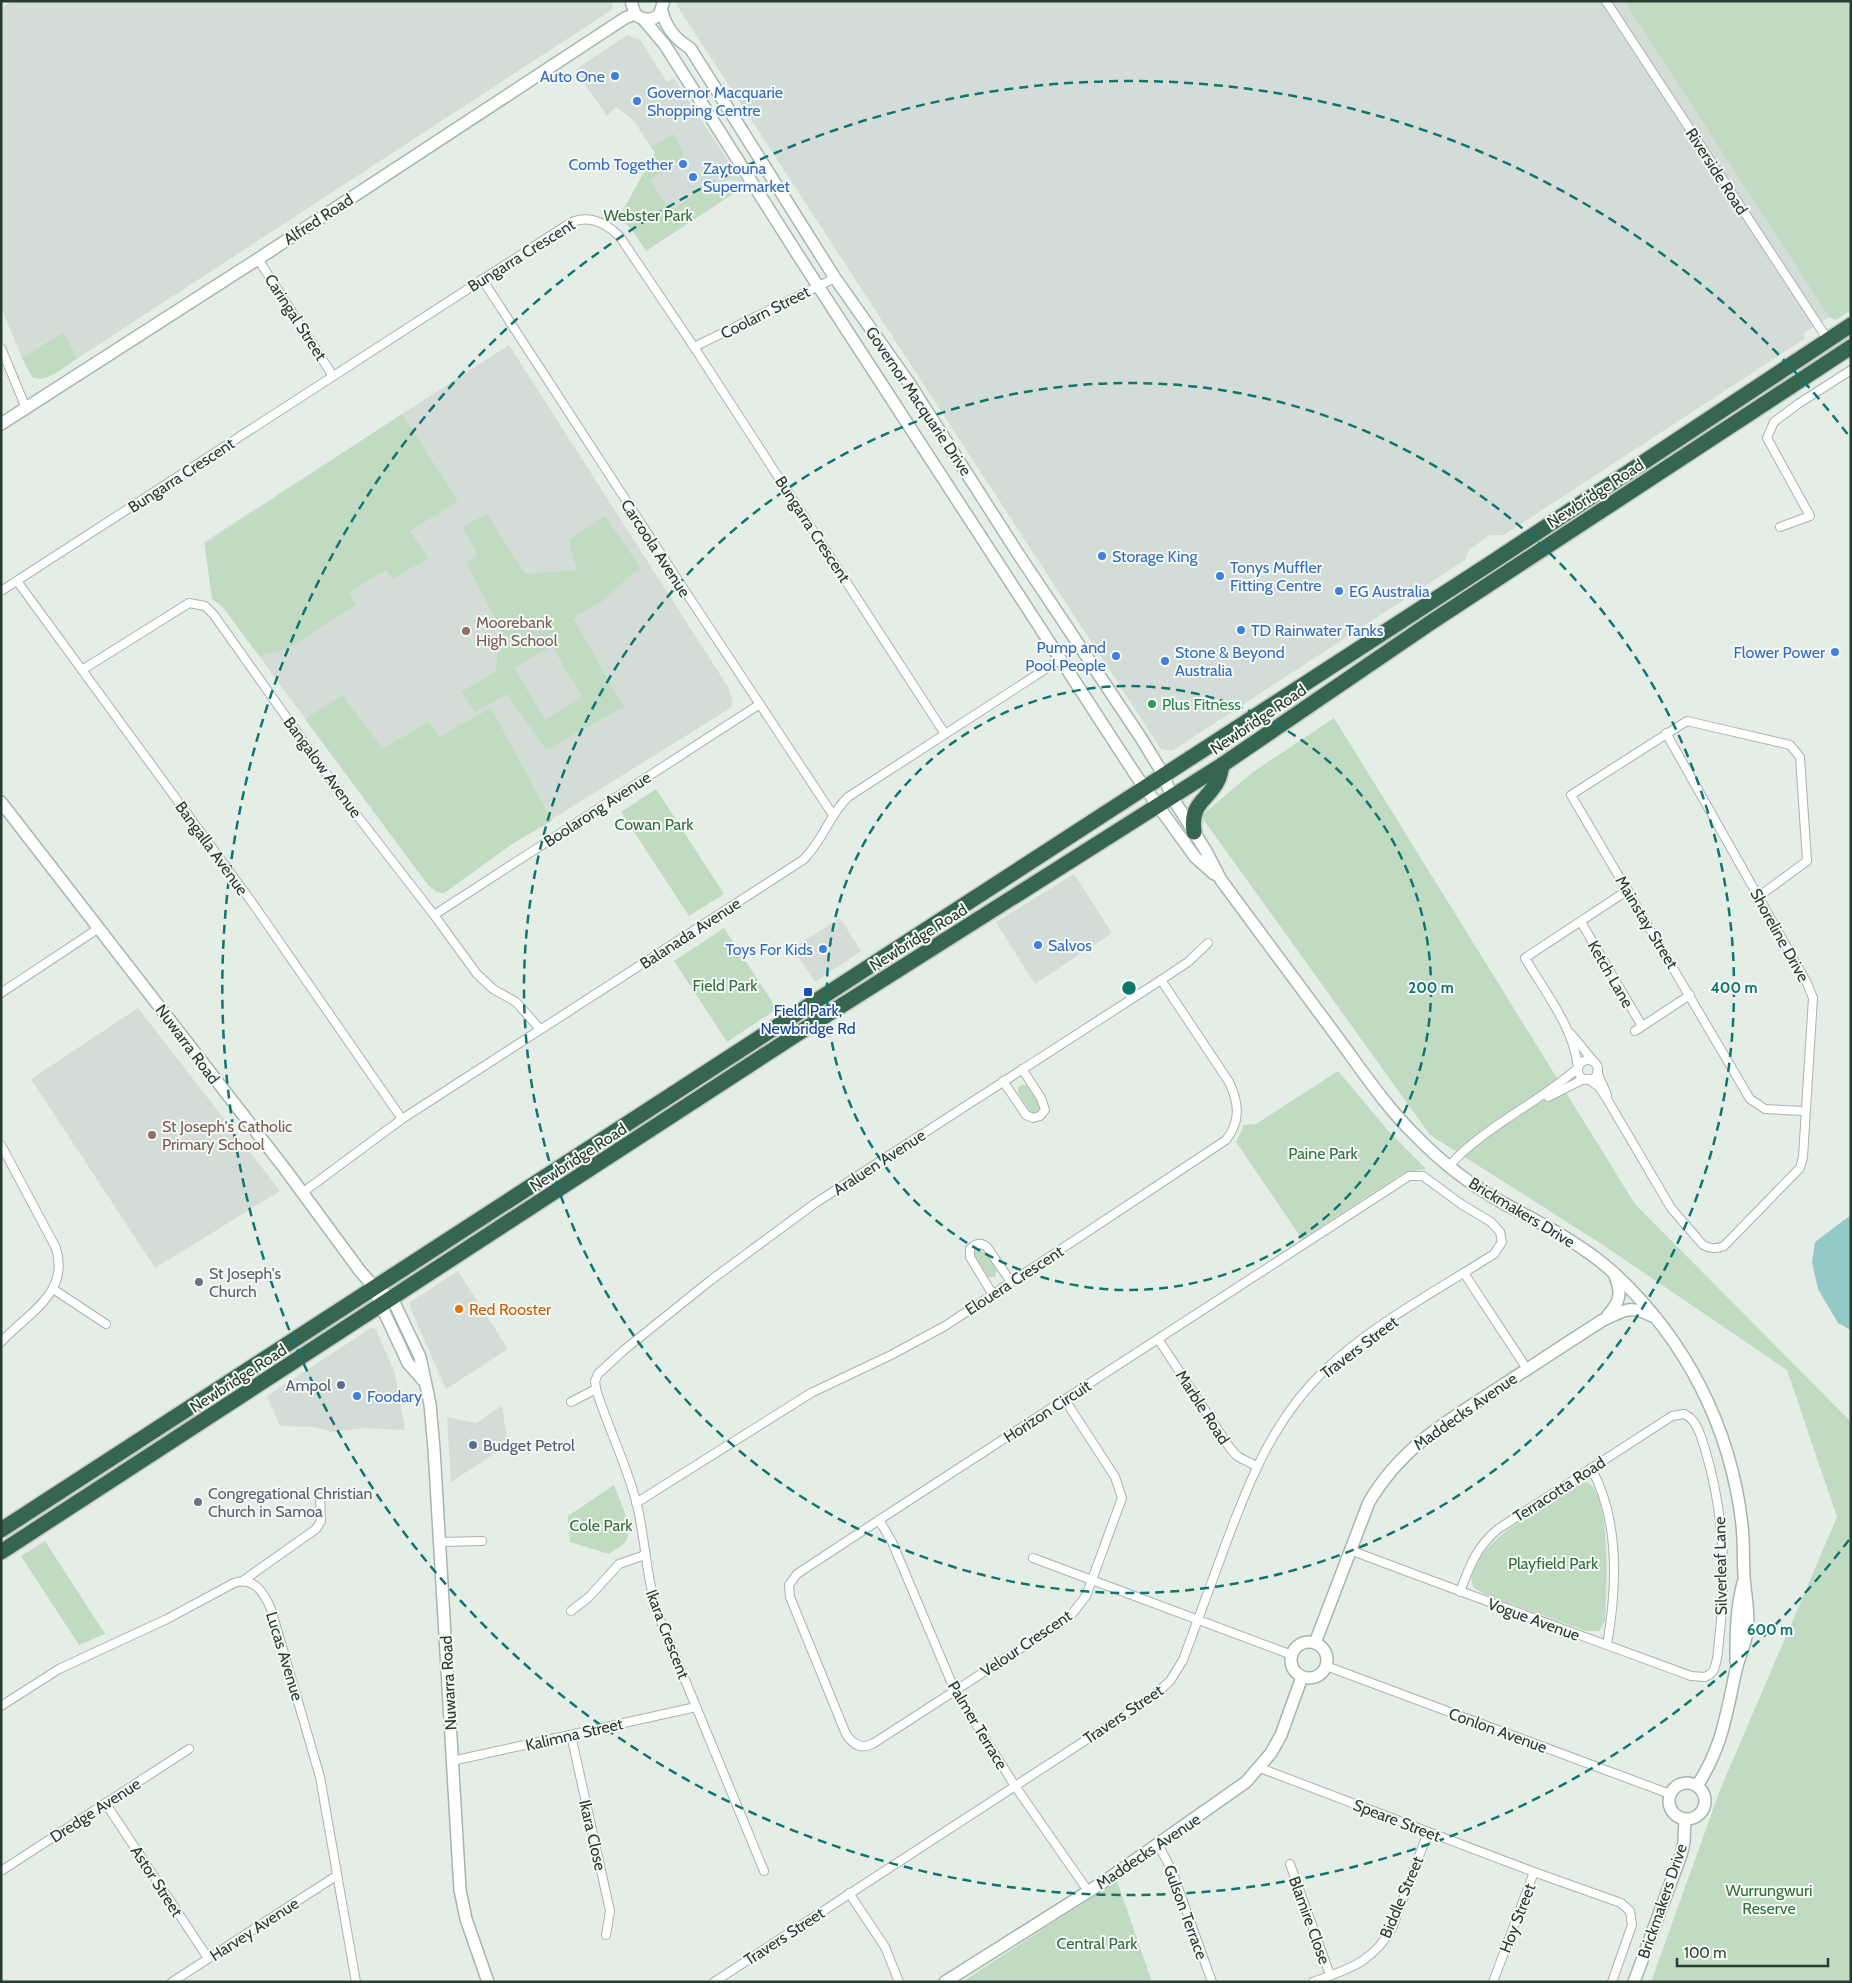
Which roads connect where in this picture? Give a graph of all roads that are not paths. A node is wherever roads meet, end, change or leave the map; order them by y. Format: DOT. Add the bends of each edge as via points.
graph roads {
  1 [pos="631,1"];
  2 [pos="1606,1"];
  3 [pos="663,6"];
  4 [pos="639,17"];
  5 [pos="258,259"];
  6 [pos="836,278"];
  7 [pos="482,279"];
  8 [pos="818,285"];
  9 [pos="1851,325"];
  10 [pos="1828,340"];
  11 [pos="1851,347"];
  12 [pos="1,348"];
  13 [pos="694,348"];
  14 [pos="1851,370"];
  15 [pos="333,376"];
  16 [pos="26,408"];
  17 [pos="1,424"];
  18 [pos="1780,526"];
  19 [pos="17,581"];
  20 [pos="1,591"];
  21 [pos="1061,659"];
  22 [pos="82,670"];
  23 [pos="760,704"];
  24 [pos="1666,733"];
  25 [pos="945,734"];
  26 [pos="1222,765"];
  27 [pos="1163,774"];
  28 [pos="1144,786"];
  29 [pos="1172,797"];
  30 [pos="1,802"];
  31 [pos="1158,807"];
  32 [pos="833,815"];
  33 [pos="1194,832"];
  34 [pos="1221,880"];
  35 [pos="1628,890"];
  36 [pos="1758,896"];
  37 [pos="434,914"];
  38 [pos="1581,922"];
  39 [pos="99,928"];
  40 [pos="1208,943"];
  41 [pos="1161,980"];
  42 [pos="1,993"];
  43 [pos="1690,995"];
  44 [pos="540,1029"];
  45 [pos="1568,1031"];
  46 [pos="1595,1063"];
  47 [pos="1022,1068"];
  48 [pos="1577,1069"];
  49 [pos="1597,1072"];
  50 [pos="1584,1080"];
  51 [pos="1003,1081"];
  52 [pos="1607,1099"];
  53 [pos="1804,1111"];
  54 [pos="1518,1113"];
  55 [pos="402,1119"];
  56 [pos="1,1145"];
  57 [pos="1449,1166"];
  58 [pos="302,1193"];
  59 [pos="1613,1272"];
  60 [pos="1464,1273"];
  61 [pos="1011,1282"];
  62 [pos="374,1288"];
  63 [pos="52,1289"];
  64 [pos="993,1295"];
  65 [pos="386,1302"];
  66 [pos="1658,1319"];
  67 [pos="1603,1320"];
  68 [pos="106,1324"];
  69 [pos="1158,1339"];
  70 [pos="1,1342"];
  71 [pos="1527,1369"];
  72 [pos="596,1389"];
  73 [pos="1065,1400"];
  74 [pos="571,1402"];
  75 [pos="1684,1414"];
  76 [pos="1256,1466"];
  77 [pos="1592,1468"];
  78 [pos="320,1498"];
  79 [pos="636,1502"];
  80 [pos="879,1520"];
  81 [pos="1,1530"];
  82 [pos="482,1541"];
  83 [pos="440,1542"];
  84 [pos="1350,1550"];
  85 [pos="1,1552"];
  86 [pos="645,1555"];
  87 [pos="1033,1558"];
  88 [pos="244,1580"];
  89 [pos="1093,1580"];
  90 [pos="1460,1592"];
  91 [pos="571,1611"];
  92 [pos="1198,1619"];
  93 [pos="1315,1643"];
  94 [pos="1607,1645"];
  95 [pos="1292,1655"];
  96 [pos="1326,1666"];
  97 [pos="1715,1667"];
  98 [pos="1302,1677"];
  99 [pos="955,1691"];
  100 [pos="1,1706"];
  101 [pos="696,1706"];
  102 [pos="571,1736"];
  103 [pos="189,1749"];
  104 [pos="452,1761"];
  105 [pos="1260,1768"];
  106 [pos="1015,1786"];
  107 [pos="1697,1786"];
  108 [pos="1670,1794"];
  109 [pos="106,1804"];
  110 [pos="1685,1819"];
  111 [pos="1428,1832"];
  112 [pos="1158,1844"];
  113 [pos="1290,1864"];
  114 [pos="1,1871"];
  115 [pos="764,1871"];
  116 [pos="1534,1872"];
  117 [pos="336,1876"];
  118 [pos="1088,1891"];
  119 [pos="849,1893"];
  120 [pos="606,1936"];
  121 [pos="208,1958"];
  122 [pos="1330,1975"];
  123 [pos="172,1982"];
  124 [pos="356,1982"];
  125 [pos="488,1982"];
  126 [pos="714,1982"];
  127 [pos="899,1982"];
  128 [pos="946,1982"];
  129 [pos="1212,1982"];
  130 [pos="1313,1982"];
  131 [pos="1493,1982"];
  132 [pos="1612,1982"];
  133 [pos="1634,1982"];
  1 -- 4 [label="street"];
  2 -- 10 [label="street, Riverside Road"];
  3 -- 4 [label="street, Alfred Road" via="655,18"];
  3 -- 6 [label="street, Governor Macquarie Drive" via="670,30 677,40 690,48"];
  4 -- 5 [label="street, Alfred Road" via="625,18"];
  4 -- 8 [label="street, Governor Macquarie Drive" via="665,45"];
  5 -- 15 [label="street, Caringal Street"];
  5 -- 16 [label="street, Alfred Road"];
  6 -- 8 [label="street, Coolarn Street"];
  6 -- 27 [label="street, Governor Macquarie Drive" via="909,383"];
  7 -- 13 [label="street, Bungarra Crescent" via="570,222 583,218 594,220 608,226 620,237"];
  7 -- 15 [label="street, Bungarra Crescent"];
  7 -- 23 [label="street, Carcoola Avenue"];
  8 -- 13 [label="street, Coolarn Street"];
  8 -- 21 [label="street, Governor Macquarie Drive"];
  9 -- 10 [label="highway, Newbridge Road"];
  10 -- 27 [label="highway, Newbridge Road" via="1494,561"];
  11 -- 26 [label="highway, Newbridge Road"];
  12 -- 16 [label="street"];
  13 -- 25 [label="street, Bungarra Crescent"];
  14 -- 18 [label="street" via="1774,422 1768,438 1810,516"];
  15 -- 19 [label="street, Bungarra Crescent"];
  16 -- 17 [label="street, Alfred Road"];
  19 -- 20 [label="street, Bungarra Crescent"];
  19 -- 22 [label="street, Bangalla Avenue"];
  21 -- 25 [label="street, Balanada Avenue"];
  21 -- 28 [label="street, Governor Macquarie Drive"];
  22 -- 37 [label="street, Bangalow Avenue" via="189,603 205,606 214,614 345,800"];
  22 -- 55 [label="street, Bangalla Avenue" via="256,908"];
  23 -- 32 [label="street, Carcoola Avenue"];
  23 -- 37 [label="street, Boolarong Avenue"];
  24 -- 35 [label="street, Mainstay Street" via="1571,794"];
  24 -- 36 [label="street, Shoreline Drive"];
  24 -- 36 [label="street" via="1687,721 1785,743 1800,757 1807,861"];
  25 -- 32 [label="street, Balanada Avenue" via="848,798"];
  26 -- 29 [label="highway, Newbridge Road"];
  26 -- 33 [label="highway" via="1218,781 1195,809"];
  27 -- 28 [label="highway, Newbridge Road"];
  27 -- 29 [label="street, Governor Macquarie Drive"];
  28 -- 31 [label="street, Brickmakers Drive"];
  28 -- 62 [label="highway, Newbridge Road"];
  29 -- 31 [label="highway, Newbridge Road"];
  29 -- 33 [label="street, Brickmakers Drive"];
  30 -- 39 [label="street, Nuwarra Road"];
  31 -- 34 [label="street, Brickmakers Drive" via="1195,857"];
  31 -- 65 [label="highway, Newbridge Road" via="814,1024"];
  32 -- 44 [label="street, Balanada Avenue" via="818,845 803,860"];
  33 -- 34 [label="street, Brickmakers Drive"];
  34 -- 57 [label="street, Brickmakers Drive" via="1397,1117"];
  35 -- 38 [label="street"];
  35 -- 43 [label="street, Mainstay Street"];
  36 -- 53 [label="street, Shoreline Drive" via="1813,998"];
  37 -- 44 [label="street, Bangalow Avenue" via="477,974 493,989 516,1002"];
  38 -- 43 [label="street, Ketch Lane" via="1638,1029"];
  38 -- 45 [label="street" via="1525,958"];
  39 -- 42 [label="street"];
  39 -- 58 [label="street, Nuwarra Road"];
  40 -- 41 [label="street, Araluen Avenue" via="1188,962"];
  41 -- 47 [label="street, Araluen Avenue"];
  41 -- 61 [label="street, Elouera Crescent" via="1229,1082 1237,1104 1232,1132 1216,1148"];
  43 -- 53 [label="street, Mainstay Street" via="1750,1099 1765,1109"];
  44 -- 55 [label="street, Balanada Avenue"];
  45 -- 46 [label="street"];
  45 -- 48 [label="street" via="1576,1053"];
  46 -- 48 [label="street" via="1586,1060"];
  46 -- 49 [label="street"];
  47 -- 51 [label="street, Araluen Avenue"];
  47 -- 51 [label="street" via="1043,1102 1045,1110 1040,1116 1026,1115"];
  48 -- 50 [label="street"];
  48 -- 54 [label="street"];
  49 -- 50 [label="street" via="1594,1078"];
  49 -- 52 [label="street" via="1603,1081"];
  50 -- 52 [label="street" via="1599,1086"];
  50 -- 54 [label="street"];
  51 -- 72 [label="street, Araluen Avenue" via="766,1238 613,1360 596,1377"];
  52 -- 53 [label="street, Shoreline Drive" via="1676,1216 1703,1245 1716,1249 1724,1246 1800,1168"];
  54 -- 57 [label="street" via="1464,1149"];
  55 -- 58 [label="street, Balanada Avenue"];
  56 -- 63 [label="street" via="56,1248 60,1261 58,1280"];
  57 -- 59 [label="street, Brickmakers Drive" via="1483,1191 1560,1234"];
  58 -- 62 [label="street, Nuwarra Road"];
  59 -- 66 [label="street, Brickmakers Drive"];
  59 -- 67 [label="street, Maddecks Avenue" via="1620,1298"];
  60 -- 69 [label="street, Horizon Circuit" via="1497,1251 1502,1242 1500,1232 1491,1222 1428,1179 1414,1175 1404,1178"];
  60 -- 71 [label="street"];
  60 -- 76 [label="street, Travers Street" via="1373,1332 1324,1370 1282,1420"];
  61 -- 64 [label="street, Elouera Crescent"];
  61 -- 64 [label="street" via="987,1247 975,1245 970,1249 970,1257"];
  62 -- 65 [label="street, Nuwarra Road"];
  62 -- 81 [label="highway, Newbridge Road"];
  63 -- 68 [label="street"];
  63 -- 70 [label="street" via="46,1299"];
  64 -- 79 [label="street, Elouera Crescent" via="918,1341 838,1378 784,1408"];
  65 -- 83 [label="street, Nuwarra Road" via="408,1363 424,1381 430,1404"];
  65 -- 85 [label="highway, Newbridge Road"];
  66 -- 67 [label="street, Maddecks Avenue" via="1641,1310 1630,1309"];
  66 -- 107 [label="street, Brickmakers Drive" via="1696,1377 1723,1438 1742,1526 1747,1632 1718,1749"];
  67 -- 71 [label="street, Maddecks Avenue"];
  69 -- 73 [label="street, Horizon Circuit"];
  69 -- 76 [label="street, Marble Road" via="1230,1448 1237,1456"];
  71 -- 84 [label="street, Maddecks Avenue" via="1431,1432 1396,1463 1369,1502"];
  72 -- 74 [label="street"];
  72 -- 79 [label="street, Ikara Crescent"];
  73 -- 80 [label="street, Horizon Circuit"];
  73 -- 89 [label="street, Velour Crescent" via="1121,1491 1118,1513"];
  75 -- 77 [label="street, Terracotta Road" via="1672,1416"];
  75 -- 97 [label="street, Silverleaf Lane" via="1694,1421 1703,1444 1720,1512 1723,1605"];
  76 -- 92 [label="street, Travers Street"];
  77 -- 90 [label="street, Terracotta Road" via="1488,1537 1475,1554"];
  77 -- 94 [label="street" via="1603,1492 1612,1540 1613,1592"];
  78 -- 88 [label="street" via="321,1522 316,1529"];
  79 -- 86 [label="street, Ikara Crescent"];
  80 -- 99 [label="street, Palmer Terrace" via="892,1542"];
  80 -- 99 [label="street, Horizon Circuit" via="797,1574 788,1589 846,1734 857,1745 870,1746"];
  82 -- 83 [label="street"];
  83 -- 104 [label="street, Nuwarra Road"];
  84 -- 90 [label="street, Vogue Avenue"];
  84 -- 93 [label="street, Maddecks Avenue"];
  86 -- 91 [label="street" via="618,1564 589,1597"];
  86 -- 101 [label="street, Ikara Crescent" via="653,1600"];
  87 -- 89 [label="street"];
  88 -- 100 [label="street" via="69,1664"];
  88 -- 117 [label="street, Lucas Avenue" via="257,1586 271,1609 320,1777"];
  89 -- 92 [label="street"];
  89 -- 99 [label="street, Velour Crescent" via="1072,1614"];
  90 -- 94 [label="street, Vogue Avenue"];
  92 -- 95 [label="street"];
  92 -- 106 [label="street, Travers Street" via="1178,1672 1161,1690"];
  93 -- 95 [label="street" via="1303,1643"];
  93 -- 96 [label="street" via="1326,1655"];
  94 -- 97 [label="street, Vogue Avenue" via="1696,1678 1705,1677"];
  95 -- 98 [label="street" via="1294,1670"];
  96 -- 98 [label="street" via="1319,1675"];
  96 -- 108 [label="street, Conlon Avenue"];
  98 -- 105 [label="street, Maddecks Avenue" via="1280,1735"];
  99 -- 106 [label="street, Palmer Terrace"];
  101 -- 102 [label="street, Kalimna Street"];
  101 -- 115 [label="street, Ikara Crescent"];
  102 -- 104 [label="street, Kalimna Street"];
  102 -- 120 [label="street, Ikara Close" via="610,1911"];
  103 -- 109 [label="street, Dredge Avenue"];
  104 -- 125 [label="street, Nuwarra Road" via="462,1904"];
  105 -- 111 [label="street, Speare Street"];
  105 -- 112 [label="street, Maddecks Avenue" via="1231,1794"];
  106 -- 118 [label="street, Palmer Terrace"];
  106 -- 119 [label="street, Travers Street"];
  107 -- 108 [label="street" via="1682,1784"];
  107 -- 110 [label="street" via="1704,1794 1705,1805 1700,1814"];
  108 -- 110 [label="street" via="1672,1810"];
  109 -- 114 [label="street, Dredge Avenue"];
  109 -- 121 [label="street, Astor Street"];
  110 -- 133 [label="street, Brickmakers Drive" via="1681,1855"];
  111 -- 116 [label="street, Speare Street"];
  111 -- 122 [label="street, Biddle Street" via="1385,1941 1364,1961"];
  112 -- 118 [label="street, Maddecks Avenue"];
  112 -- 129 [label="street, Gulson Terrace" via="1172,1871"];
  113 -- 122 [label="street, Blamire Close"];
  116 -- 131 [label="street, Hoy Street"];
  116 -- 132 [label="street, Hoy Street" via="1620,1904 1632,1915 1631,1931"];
  117 -- 121 [label="street, Harvey Avenue"];
  117 -- 124 [label="street, Lucas Avenue"];
  118 -- 128 [label="street, Maddecks Avenue"];
  119 -- 126 [label="street, Travers Street"];
  119 -- 127 [label="street" via="885,1947"];
  121 -- 123 [label="street, Harvey Avenue"];
  122 -- 130 [label="street, Biddle Street"];
}
